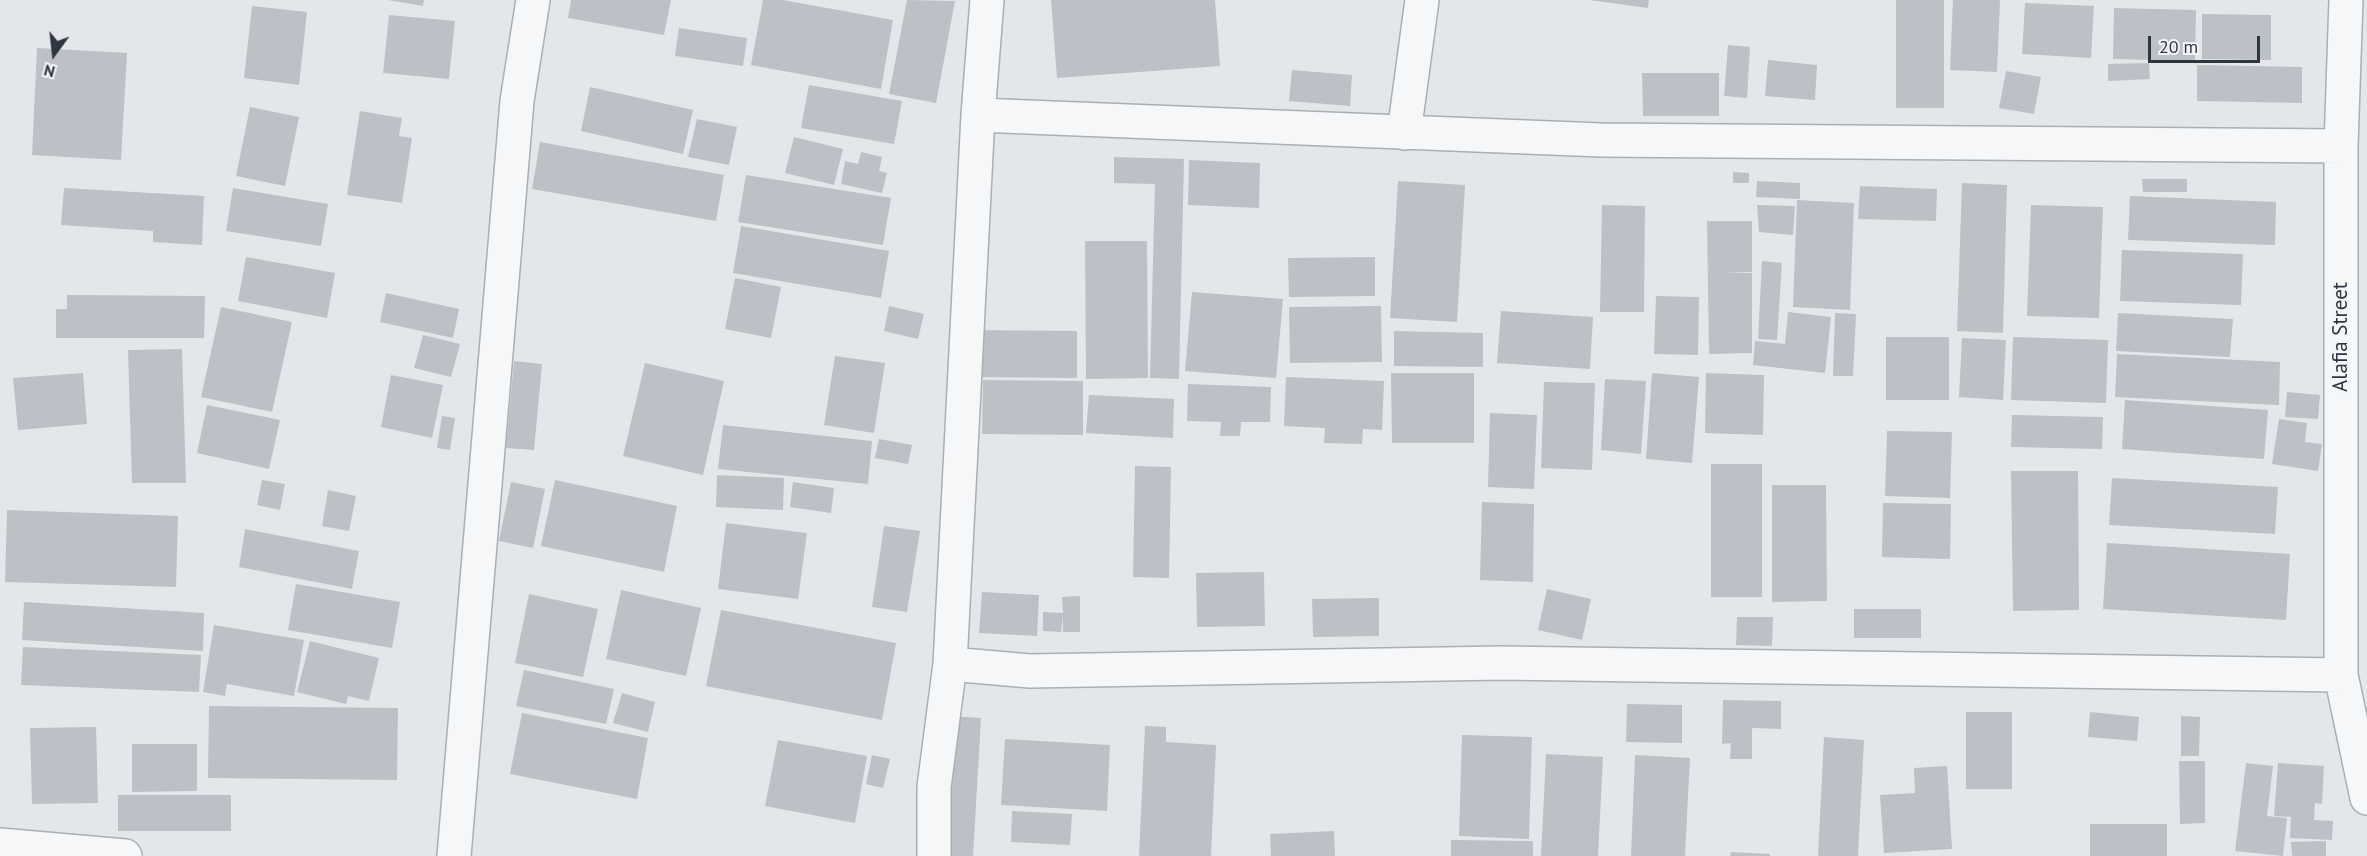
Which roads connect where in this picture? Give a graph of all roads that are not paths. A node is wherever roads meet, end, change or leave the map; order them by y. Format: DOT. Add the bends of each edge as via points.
graph roads {
  1 [pos="533,0"];
  2 [pos="987,0"];
  3 [pos="1422,0"];
  4 [pos="2346,0"];
  5 [pos="978,115"];
  6 [pos="1404,133"];
  7 [pos="2341,146"];
  8 [pos="950,664"];
  9 [pos="2341,675"];
  10 [pos="2367,798"];
  11 [pos="0,845"];
  12 [pos="125,856"];
  13 [pos="454,856"];
  14 [pos="934,856"];
  1 -- 13 [label="street" via="517,101"];
  2 -- 5 [label="street"];
  3 -- 6 [label="street"];
  4 -- 7 [label="street, Alafia Street"];
  5 -- 6 [label="street"];
  5 -- 8 [label="street"];
  6 -- 7 [label="street" via="1601,140"];
  7 -- 9 [label="street, Alafia Street"];
  8 -- 9 [label="street" via="1030,670 1501,663"];
  8 -- 14 [label="street" via="934,788"];
  9 -- 10 [label="street, Alafia Street"];
  11 -- 12 [label="street"];
}
